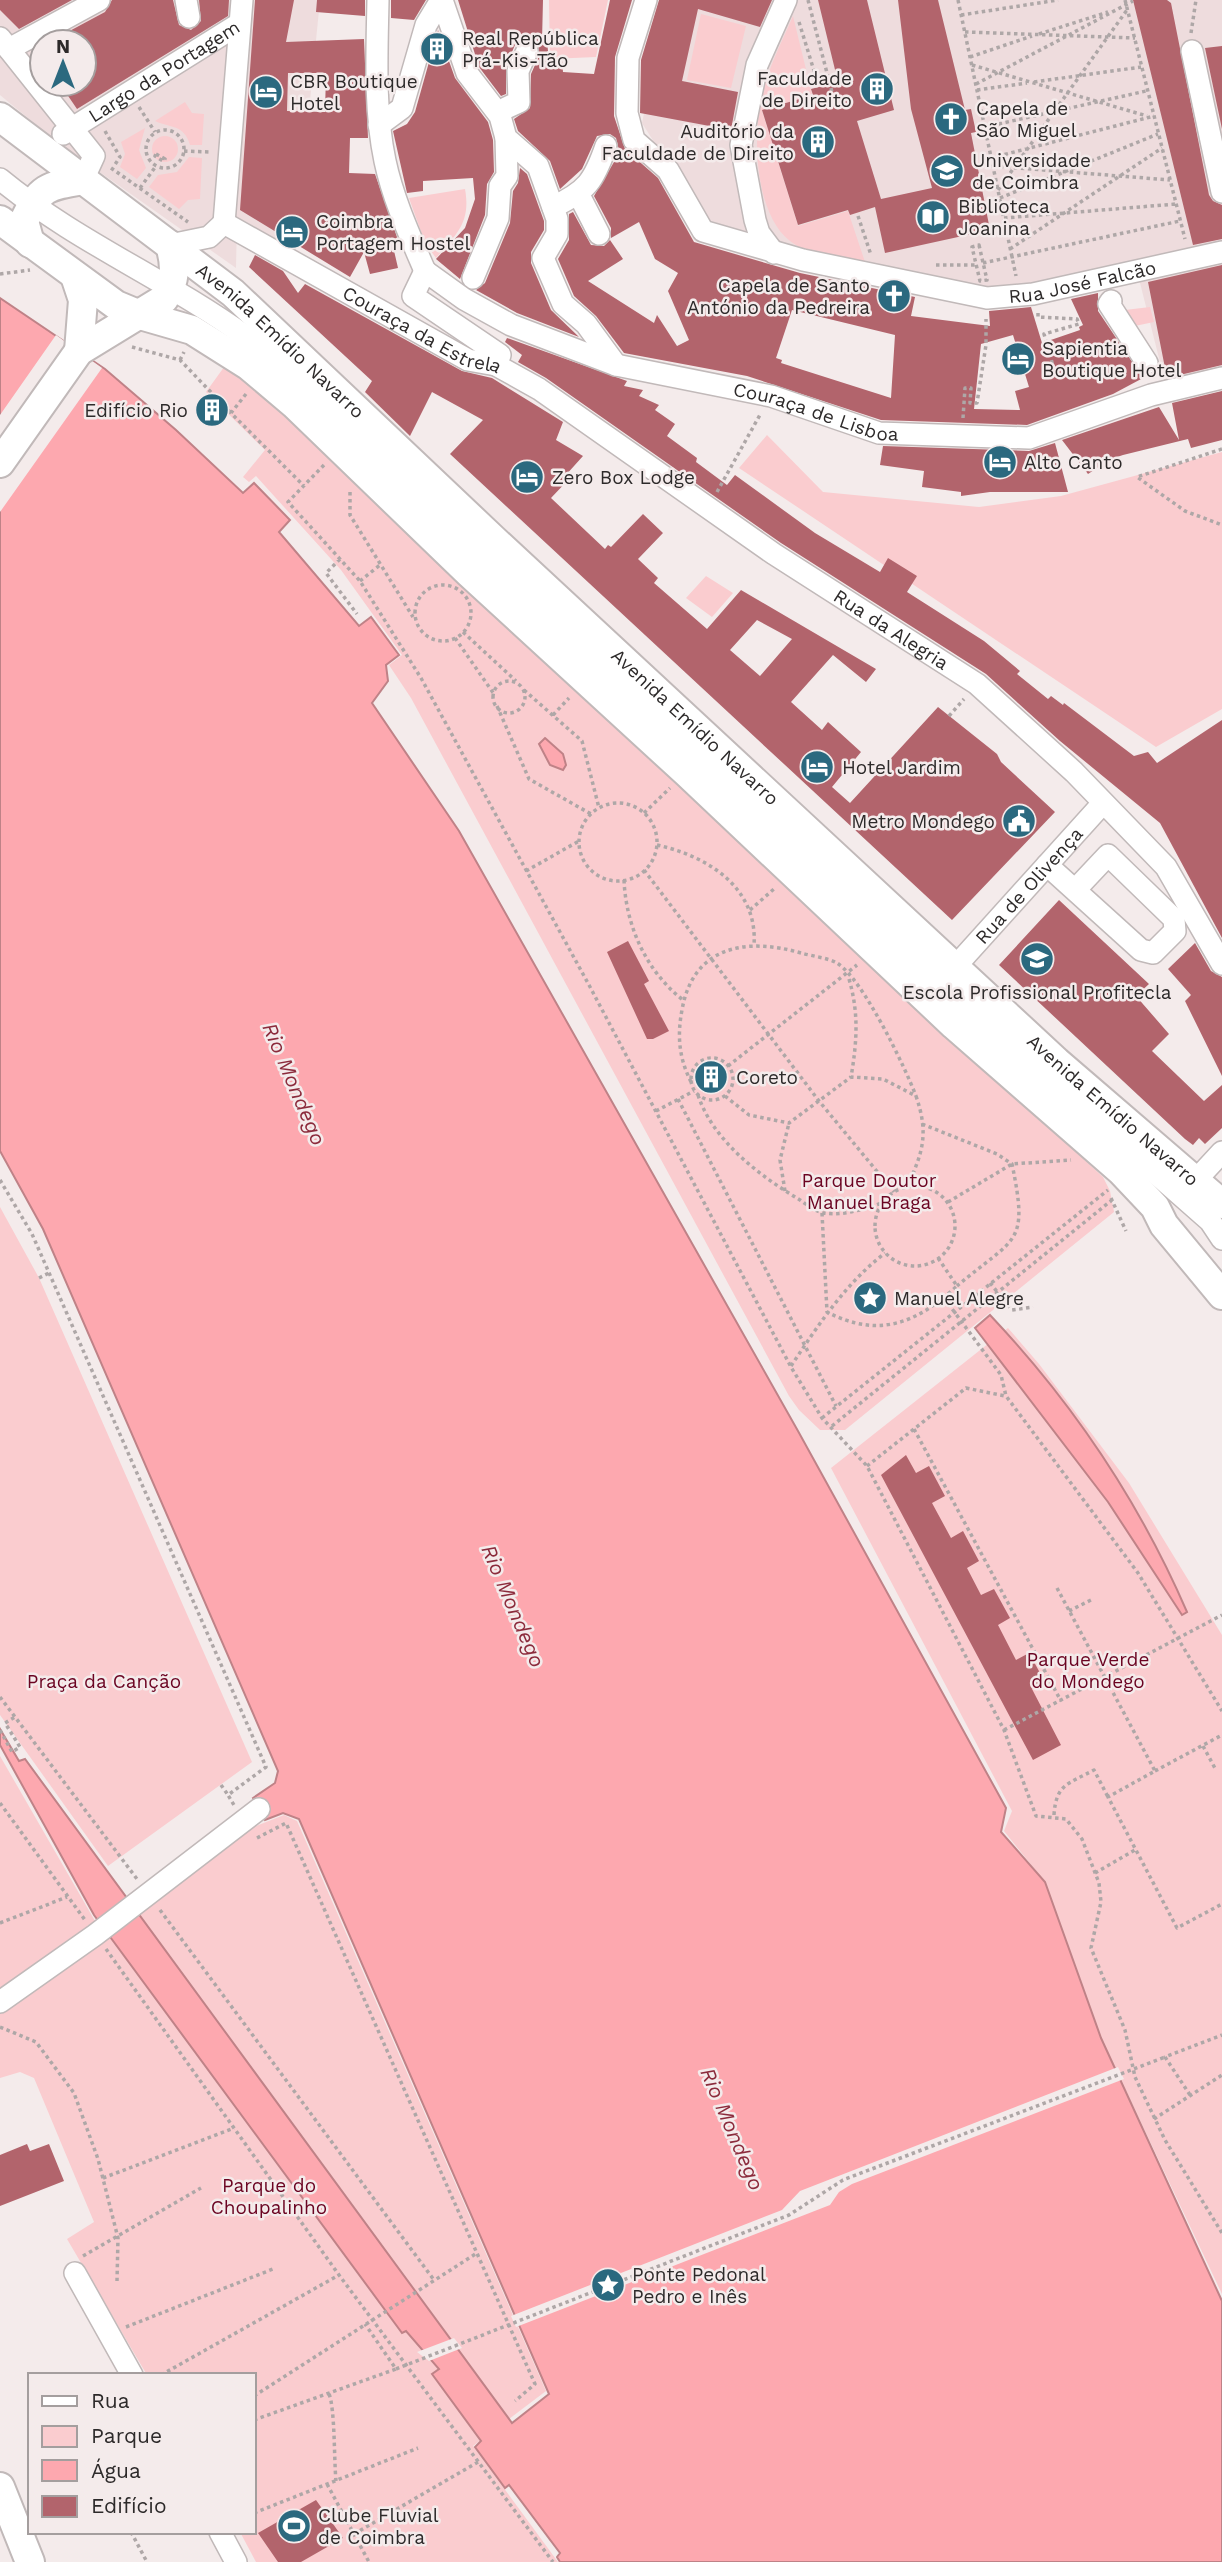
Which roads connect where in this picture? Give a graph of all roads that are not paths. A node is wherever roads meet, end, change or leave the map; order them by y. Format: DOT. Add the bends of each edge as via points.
graph roads {
  1 [pos="99,0"];
  2 [pos="242,0"];
  3 [pos="378,0"];
  4 [pos="441,0"];
  5 [pos="646,0"];
  6 [pos="791,6"];
  7 [pos="239,24"];
  8 [pos="5,44"];
  9 [pos="527,51"];
  10 [pos="1192,51"];
  11 [pos="506,108"];
  12 [pos="0,117"];
  13 [pos="379,125"];
  14 [pos="65,128"];
  15 [pos="506,138"];
  16 [pos="20,139"];
  17 [pos="606,146"];
  18 [pos="0,179"];
  19 [pos="83,180"];
  20 [pos="1222,192"];
  21 [pos="579,195"];
  22 [pos="32,204"];
  23 [pos="553,207"];
  24 [pos="0,220"];
  25 [pos="217,230"];
  26 [pos="598,234"];
  27 [pos="170,245"];
  28 [pos="1222,252"];
  29 [pos="774,253"];
  30 [pos="31,257"];
  31 [pos="425,271"];
  32 [pos="75,276"];
  33 [pos="473,278"];
  34 [pos="172,286"];
  35 [pos="1111,301"];
  36 [pos="140,316"];
  37 [pos="79,351"];
  38 [pos="1147,363"];
  39 [pos="496,365"];
  40 [pos="616,365"];
  41 [pos="1222,378"];
  42 [pos="0,463"];
  43 [pos="1103,803"];
  44 [pos="1047,864"];
  45 [pos="1075,890"];
  46 [pos="1183,914"];
  47 [pos="1222,964"];
  48 [pos="955,967"];
  49 [pos="1222,1152"];
  50 [pos="1174,1191"];
  51 [pos="1222,1204"];
  52 [pos="1222,1239"];
  53 [pos="1222,1295"];
  54 [pos="251,1815"];
  55 [pos="0,2002"];
  56 [pos="75,2273"];
  57 [pos="131,2373"];
  58 [pos="0,2487"];
  59 [pos="221,2534"];
  60 [pos="30,2562"];
  61 [pos="236,2562"];
  1 -- 8 [label="street"];
  2 -- 7 [label="street"];
  3 -- 13 [label="street"];
  4 -- 13 [label="street" via="426,25 402,108"];
  4 -- 15 [label="street" via="467,73 500,116"];
  5 -- 29 [label="street, Rua José Falcão" via="628,58 627,113 634,140 668,170 703,231"];
  6 -- 29 [label="street" via="757,65 741,145 755,220"];
  7 -- 14 [label="street, Largo da Portagem"];
  7 -- 25 [label="street, Largo da Portagem" via="230,153"];
  8 -- 14 [label="street"];
  9 -- 11 [label="street" via="518,71 519,102"];
  10 -- 20 [label="street"];
  12 -- 16 [label="main road"];
  13 -- 31 [label="street" via="385,162"];
  14 -- 19 [label="street" via="94,156"];
  15 -- 23 [label="street" via="538,166"];
  15 -- 33 [label="street" via="507,176 500,186 498,218"];
  16 -- 19 [label="main road"];
  17 -- 21 [label="street" via="596,175"];
  18 -- 22 [label="street"];
  19 -- 22 [label="main road" via="51,186"];
  19 -- 27 [label="main road, Avenida Emídio Navarro"];
  21 -- 23 [label="street"];
  21 -- 26 [label="street"];
  22 -- 30 [label="main road" via="24,221"];
  22 -- 34 [label="street"];
  23 -- 40 [label="street" via="557,234 543,258 552,282 563,303 586,324"];
  24 -- 30 [label="main road"];
  25 -- 27 [label="street"];
  25 -- 39 [label="street, Couraça da Estrela" via="468,360"];
  27 -- 34 [label="main road" via="176,267"];
  27 -- 48 [label="main road, Avenida Emídio Navarro" via="233,293"];
  28 -- 29 [label="street, Rua José Falcão" via="1032,294 987,298"];
  30 -- 32 [label="main road"];
  31 -- 39 [label="street, Couraça da Estrela" via="413,296 500,355"];
  31 -- 40 [label="street, Couraça de Lisboa" via="512,325"];
  32 -- 36 [label="main road, Avenida Emídio Navarro"];
  32 -- 37 [label="main road" via="83,300"];
  34 -- 36 [label="main road" via="164,299"];
  34 -- 50 [label="street" via="245,336 713,766 969,1009"];
  35 -- 38 [label="street"];
  36 -- 37 [label="main road"];
  36 -- 50 [label="main road, Avenida Emídio Navarro" via="192,330 249,366 294,404 954,1025 1121,1171"];
  37 -- 42 [label="main road"];
  39 -- 43 [label="street, Rua da Alegria" via="538,389 774,554 957,669 1023,724"];
  40 -- 41 [label="street, Couraça de Lisboa" via="771,396 879,433 962,437 1029,438 1159,393"];
  43 -- 44 [label="street, Rua de Olivença"];
  43 -- 46 [label="street, Rua da Alegria" via="1166,867"];
  44 -- 45 [label="street"];
  44 -- 48 [label="street, Rua de Olivença"];
  45 -- 46 [label="street" via="1108,855"];
  45 -- 46 [label="street" via="1141,950 1153,953 1175,932"];
  46 -- 47 [label="street, Rua da Alegria"];
  48 -- 50 [label="main road, Avenida Emídio Navarro" via="1057,1062"];
  49 -- 50 [label="street"];
  50 -- 51 [label="main road, Avenida Emídio Navarro"];
  50 -- 52 [label="street" via="1210,1222"];
  50 -- 53 [label="main road, Avenida Emídio Navarro" via="1164,1225"];
  54 -- 55 [label="street"];
  56 -- 57 [label="street"];
  58 -- 60 [label="main road"];
  59 -- 61 [label="street"];
}
